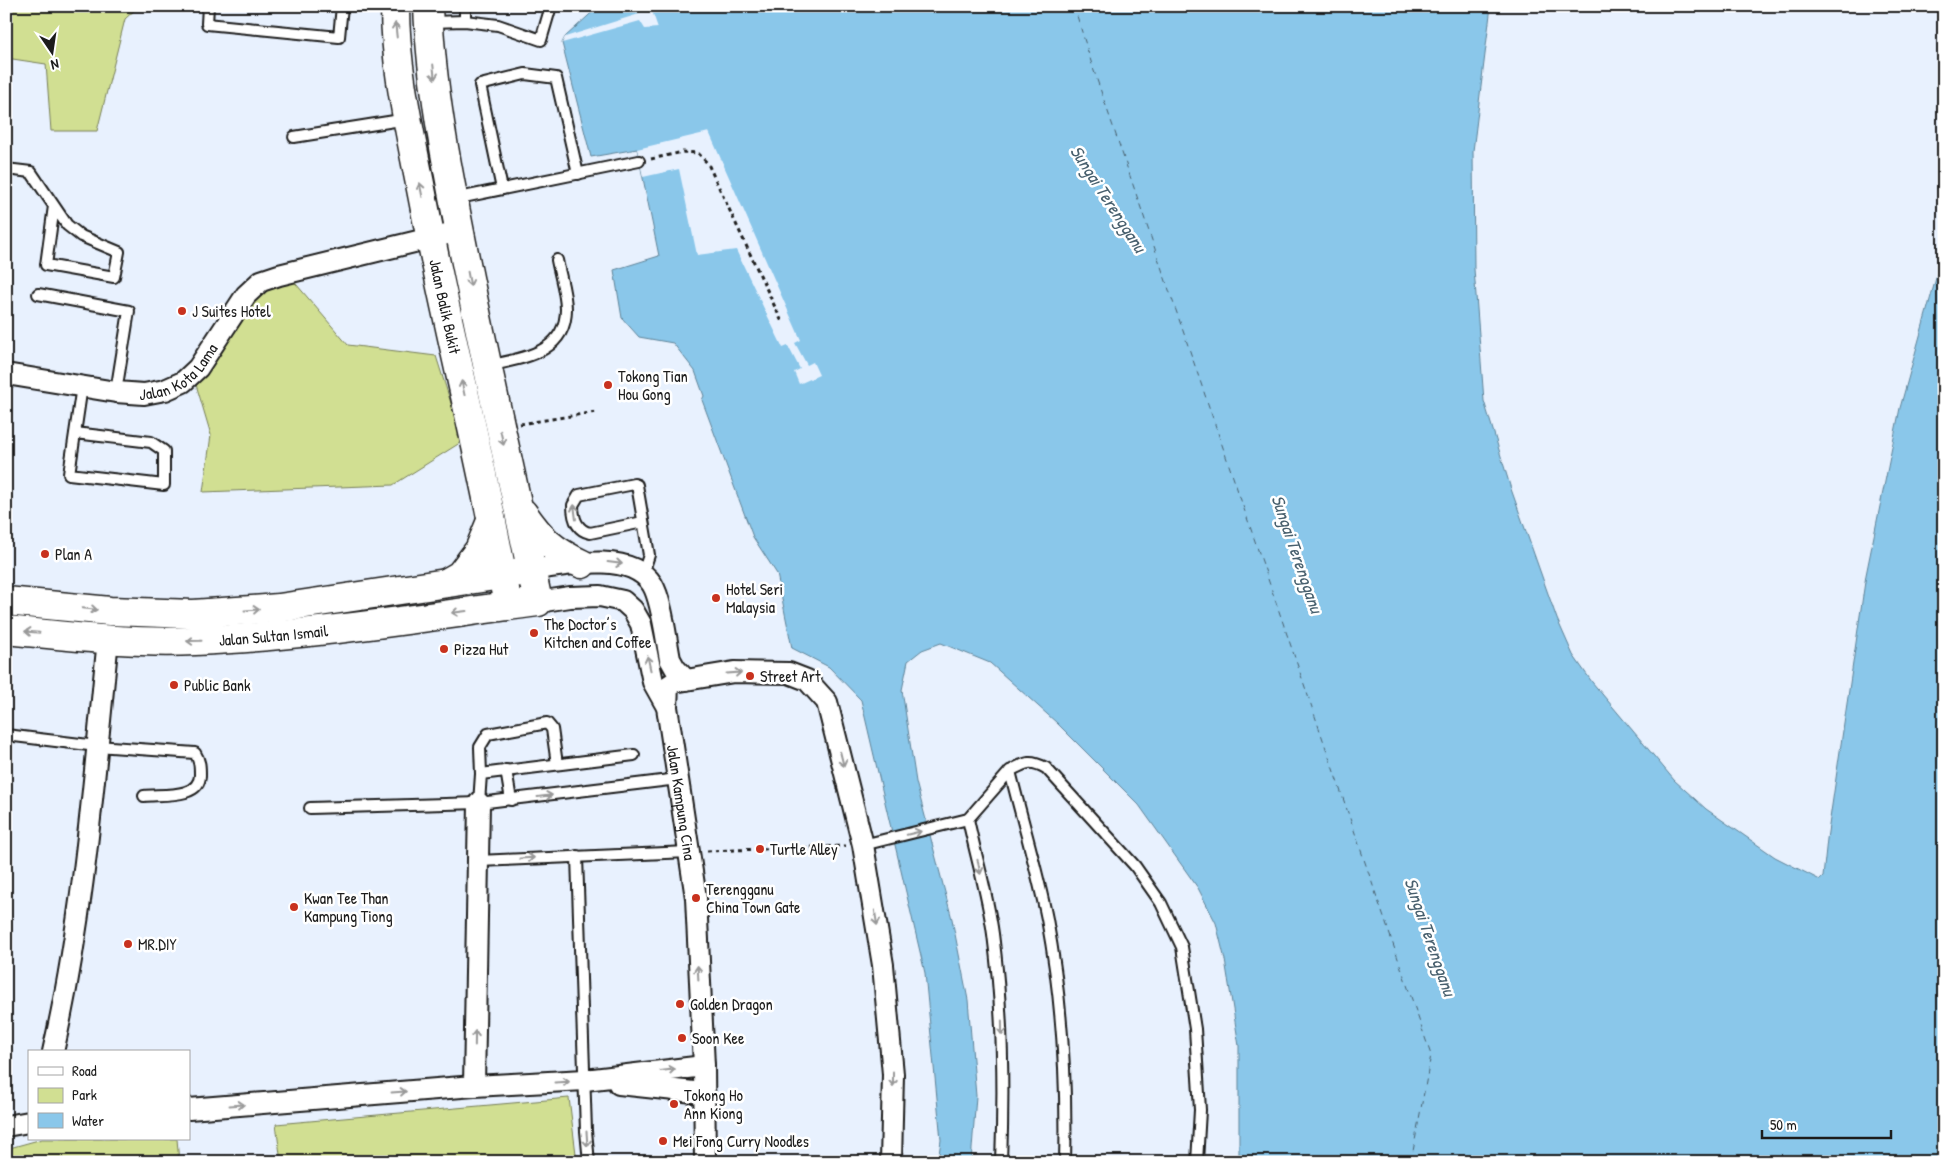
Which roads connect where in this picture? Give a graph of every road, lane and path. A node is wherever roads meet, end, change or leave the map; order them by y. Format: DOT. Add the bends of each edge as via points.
graph roads {
  1 [pos="208,6"];
  2 [pos="342,6"];
  3 [pos="394,6"];
  4 [pos="465,6"];
  5 [pos="551,6"];
  6 [pos="428,14"];
  7 [pos="465,21"];
  8 [pos="408,118"];
  9 [pos="294,137"];
  10 [pos="639,161"];
  11 [pos="6,169"];
  12 [pos="578,174"];
  13 [pos="502,189"];
  14 [pos="453,199"];
  15 [pos="54,206"];
  16 [pos="460,231"];
  17 [pos="430,238"];
  18 [pos="557,260"];
  19 [pos="38,294"];
  20 [pos="782,322"];
  21 [pos="487,367"];
  22 [pos="6,374"];
  23 [pos="82,386"];
  24 [pos="116,392"];
  25 [pos="596,412"];
  26 [pos="500,428"];
  27 [pos="75,433"];
  28 [pos="518,506"];
  29 [pos="491,521"];
  30 [pos="644,522"];
  31 [pos="582,564"];
  32 [pos="532,570"];
  33 [pos="643,573"];
  34 [pos="502,575"];
  35 [pos="446,583"];
  36 [pos="6,601"];
  37 [pos="538,602"];
  38 [pos="508,606"];
  39 [pos="6,630"];
  40 [pos="108,640"];
  41 [pos="686,680"];
  42 [pos="666,707"];
  43 [pos="6,735"];
  44 [pos="97,746"];
  45 [pos="634,755"];
  46 [pos="557,764"];
  47 [pos="506,770"];
  48 [pos="1010,771"];
  49 [pos="481,774"];
  50 [pos="678,779"];
  51 [pos="144,796"];
  52 [pos="511,800"];
  53 [pos="479,803"];
  54 [pos="310,808"];
  55 [pos="968,819"];
  56 [pos="864,845"];
  57 [pos="689,852"];
  58 [pos="577,856"];
  59 [pos="478,861"];
  60 [pos="59,1023"];
  61 [pos="52,1050"];
  62 [pos="62,1050"];
  63 [pos="704,1066"];
  64 [pos="585,1080"];
  65 [pos="474,1086"];
  66 [pos="703,1093"];
  67 [pos="190,1109"];
  68 [pos="589,1162"];
  69 [pos="705,1162"];
  70 [pos="891,1162"];
  71 [pos="1001,1162"];
  72 [pos="1064,1162"];
  73 [pos="1197,1162"];
  1 -- 2 [label="lane" via="207,24 339,37"];
  8 -- 3 [label="main road, Jalan Balik Bukit, one-way"];
  4 -- 7 [label="lane"];
  5 -- 7 [label="lane" via="541,40 498,25"];
  6 -- 7 [label="lane"];
  6 -- 14 [label="main road, Jalan Balik Bukit, one-way" via="438,114"];
  8 -- 9 [label="lane"];
  17 -- 8 [label="main road, Jalan Balik Bukit, one-way"];
  10 -- 12 [label="lane"];
  10 -- 20 [label="path" via="683,152 698,153 708,164"];
  11 -- 15 [label="lane" via="31,172"];
  12 -- 13 [label="lane"];
  12 -- 13 [label="lane" via="556,78 525,74 480,85"];
  13 -- 14 [label="lane"];
  14 -- 16 [label="main road, Jalan Balik Bukit"];
  15 -- 15 [label="lane" via="46,265 114,277 119,252 81,236 67,225"];
  16 -- 17 [label="street, Jalan Kota Lama"];
  16 -- 21 [label="main road, Jalan Balik Bukit, one-way"];
  17 -- 24 [label="street, Jalan Kota Lama" via="261,281 246,295 198,368 182,382 165,390 144,394"];
  29 -- 17 [label="main road, Jalan Balik Bukit, one-way"];
  18 -- 21 [label="lane" via="566,307 565,322 559,335 548,348 534,355"];
  19 -- 24 [label="lane" via="129,311"];
  21 -- 26 [label="main road, Jalan Balik Bukit"];
  22 -- 23 [label="street, Jalan Kota Lama"];
  23 -- 24 [label="street, Jalan Kota Lama"];
  23 -- 27 [label="lane"];
  25 -- 26 [label="path"];
  26 -- 28 [label="main road, Jalan Balik Bukit, one-way"];
  27 -- 27 [label="lane" via="151,442 164,451 164,485 69,474"];
  28 -- 31 [label="main road" via="546,543 558,553"];
  28 -- 32 [label="main road, Jalan Balik Bukit"];
  29 -- 34 [label="main road, Jalan Balik Bukit"];
  29 -- 35 [label="main road" via="479,550 460,576"];
  30 -- 30 [label="lane, one-way" via="584,532 576,523 573,505 579,495 634,484"];
  30 -- 33 [label="lane" via="649,555"];
  31 -- 32 [label="street"];
  31 -- 33 [label="street, one-way" via="606,562 628,565"];
  32 -- 34 [label="main road, Jalan Sultan Ismail"];
  32 -- 37 [label="main road, Jalan Balik Bukit"];
  33 -- 41 [label="street" via="653,585 670,659"];
  34 -- 35 [label="main road, Jalan Sultan Ismail"];
  34 -- 38 [label="main road, Jalan Balik Bukit"];
  36 -- 35 [label="main road, Jalan Sultan Ismail, one-way" via="110,611 193,614 279,608"];
  37 -- 38 [label="main road, Jalan Sultan Ismail"];
  42 -- 37 [label="street, Jalan Kampung Cina, one-way" via="653,682 641,624 634,610 623,600 600,596"];
  38 -- 40 [label="main road, Jalan Sultan Ismail, one-way" via="283,635 194,641"];
  40 -- 39 [label="main road, Jalan Sultan Ismail, one-way"];
  40 -- 44 [label="street"];
  41 -- 42 [label="street" via="668,686"];
  41 -- 56 [label="street, one-way" via="734,672 789,673 807,680 827,702"];
  42 -- 50 [label="street, Jalan Kampung Cina"];
  43 -- 44 [label="lane"];
  44 -- 51 [label="lane" via="195,752 200,761 198,786 190,792"];
  44 -- 60 [label="street" via="86,860"];
  45 -- 46 [label="lane"];
  46 -- 47 [label="lane"];
  46 -- 49 [label="lane" via="552,729 547,723 488,734 480,747"];
  47 -- 49 [label="lane"];
  47 -- 52 [label="lane"];
  48 -- 55 [label="lane"];
  48 -- 72 [label="lane" via="1047,918 1061,1013 1066,1117"];
  48 -- 73 [label="lane" via="1026,762 1046,768 1135,866 1160,903 1182,947 1195,1029 1200,1110"];
  49 -- 53 [label="lane"];
  52 -- 50 [label="lane, one-way"];
  50 -- 57 [label="street, Jalan Kampung Cina"];
  52 -- 53 [label="lane"];
  53 -- 54 [label="lane"];
  53 -- 59 [label="street"];
  56 -- 55 [label="lane, one-way"];
  55 -- 71 [label="lane, one-way" via="993,933 1000,1008"];
  56 -- 57 [label="path"];
  56 -- 70 [label="street, one-way" via="884,964 892,1065"];
  57 -- 58 [label="lane"];
  63 -- 57 [label="street, Jalan Kampung Cina, one-way" via="696,898"];
  59 -- 58 [label="lane, one-way"];
  58 -- 64 [label="lane"];
  65 -- 59 [label="street, one-way"];
  60 -- 61 [label="street"];
  60 -- 62 [label="street"];
  64 -- 63 [label="street, one-way"];
  63 -- 66 [label="street, Jalan Kampung Cina"];
  65 -- 64 [label="street, one-way"];
  64 -- 66 [label="street"];
  64 -- 68 [label="lane, one-way"];
  67 -- 65 [label="street, one-way"];
  66 -- 69 [label="street, Jalan Kampung Cina"];
}
